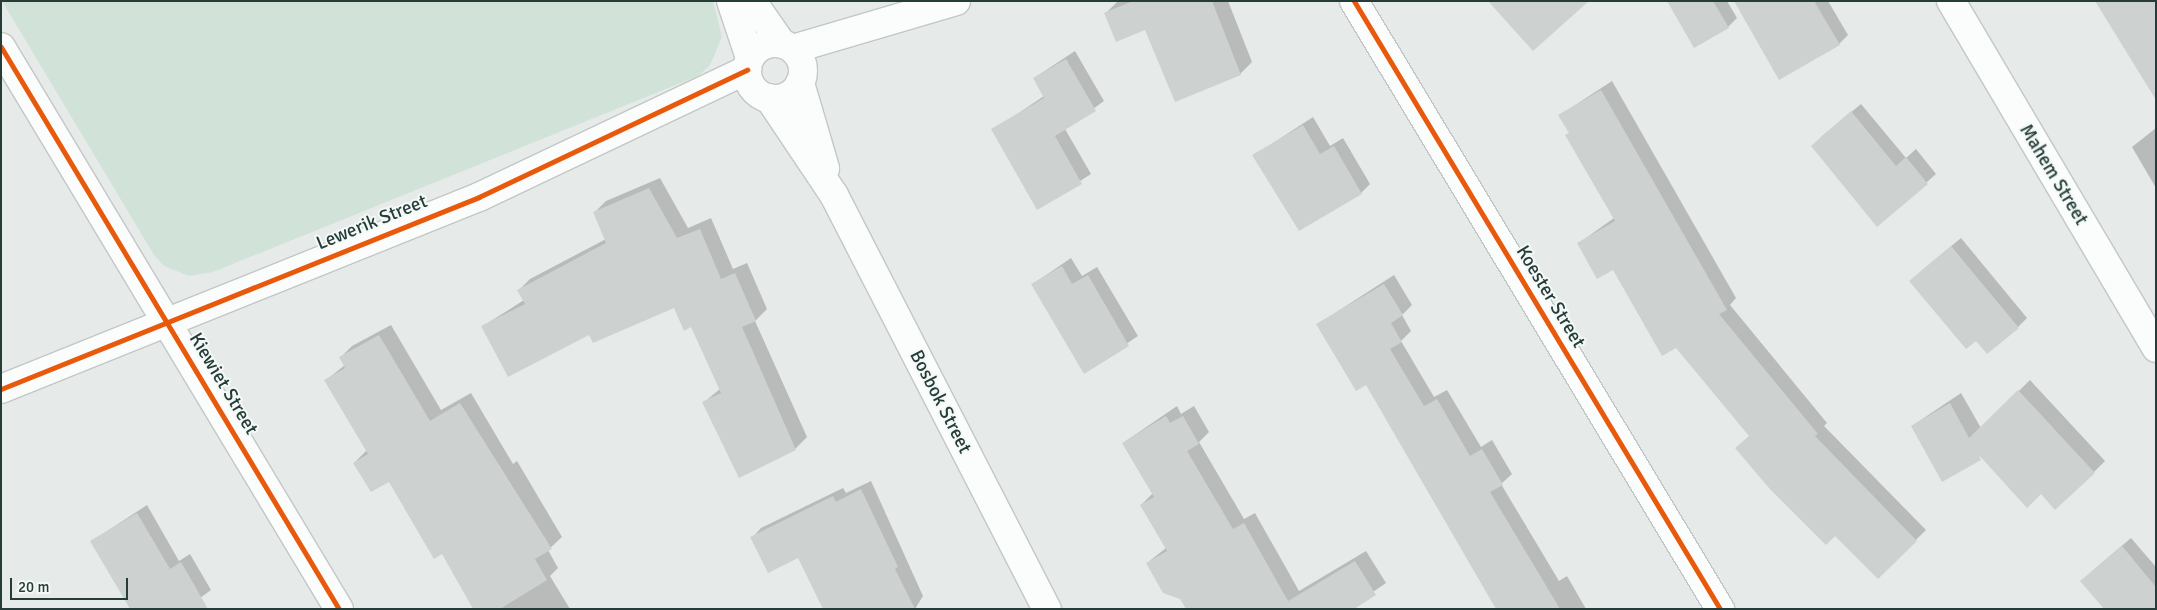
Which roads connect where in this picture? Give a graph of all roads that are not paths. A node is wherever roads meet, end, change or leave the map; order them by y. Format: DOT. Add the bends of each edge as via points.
graph roads {
  1 [pos="731,1"];
  2 [pos="752,1"];
  3 [pos="956,1"];
  4 [pos="1354,1"];
  5 [pos="1950,1"];
  6 [pos="1,47"];
  7 [pos="794,62"];
  8 [pos="756,80"];
  9 [pos="834,195"];
  10 [pos="169,322"];
  11 [pos="2156,348"];
  12 [pos="1,389"];
  13 [pos="339,609"];
  14 [pos="1046,609"];
  15 [pos="1720,609"];
  1 -- 8 [label="street, Bosbok Street"];
  2 -- 7 [label="street, Bosbok Street"];
  3 -- 7 [label="street"];
  4 -- 15 [label="street, Koester Street"];
  5 -- 11 [label="street, Mahem Street"];
  6 -- 10 [label="street, Kiewiet Street"];
  7 -- 8 [label="street" via="764,46"];
  7 -- 8 [label="street" via="790,94"];
  7 -- 9 [label="street, Bosbok Street"];
  8 -- 9 [label="street, Bosbok Street"];
  8 -- 10 [label="street, Lewerik Street" via="659,116 479,196"];
  9 -- 14 [label="street, Bosbok Street"];
  10 -- 12 [label="street, Lewerik Street"];
  10 -- 13 [label="street, Kiewiet Street"];
}
